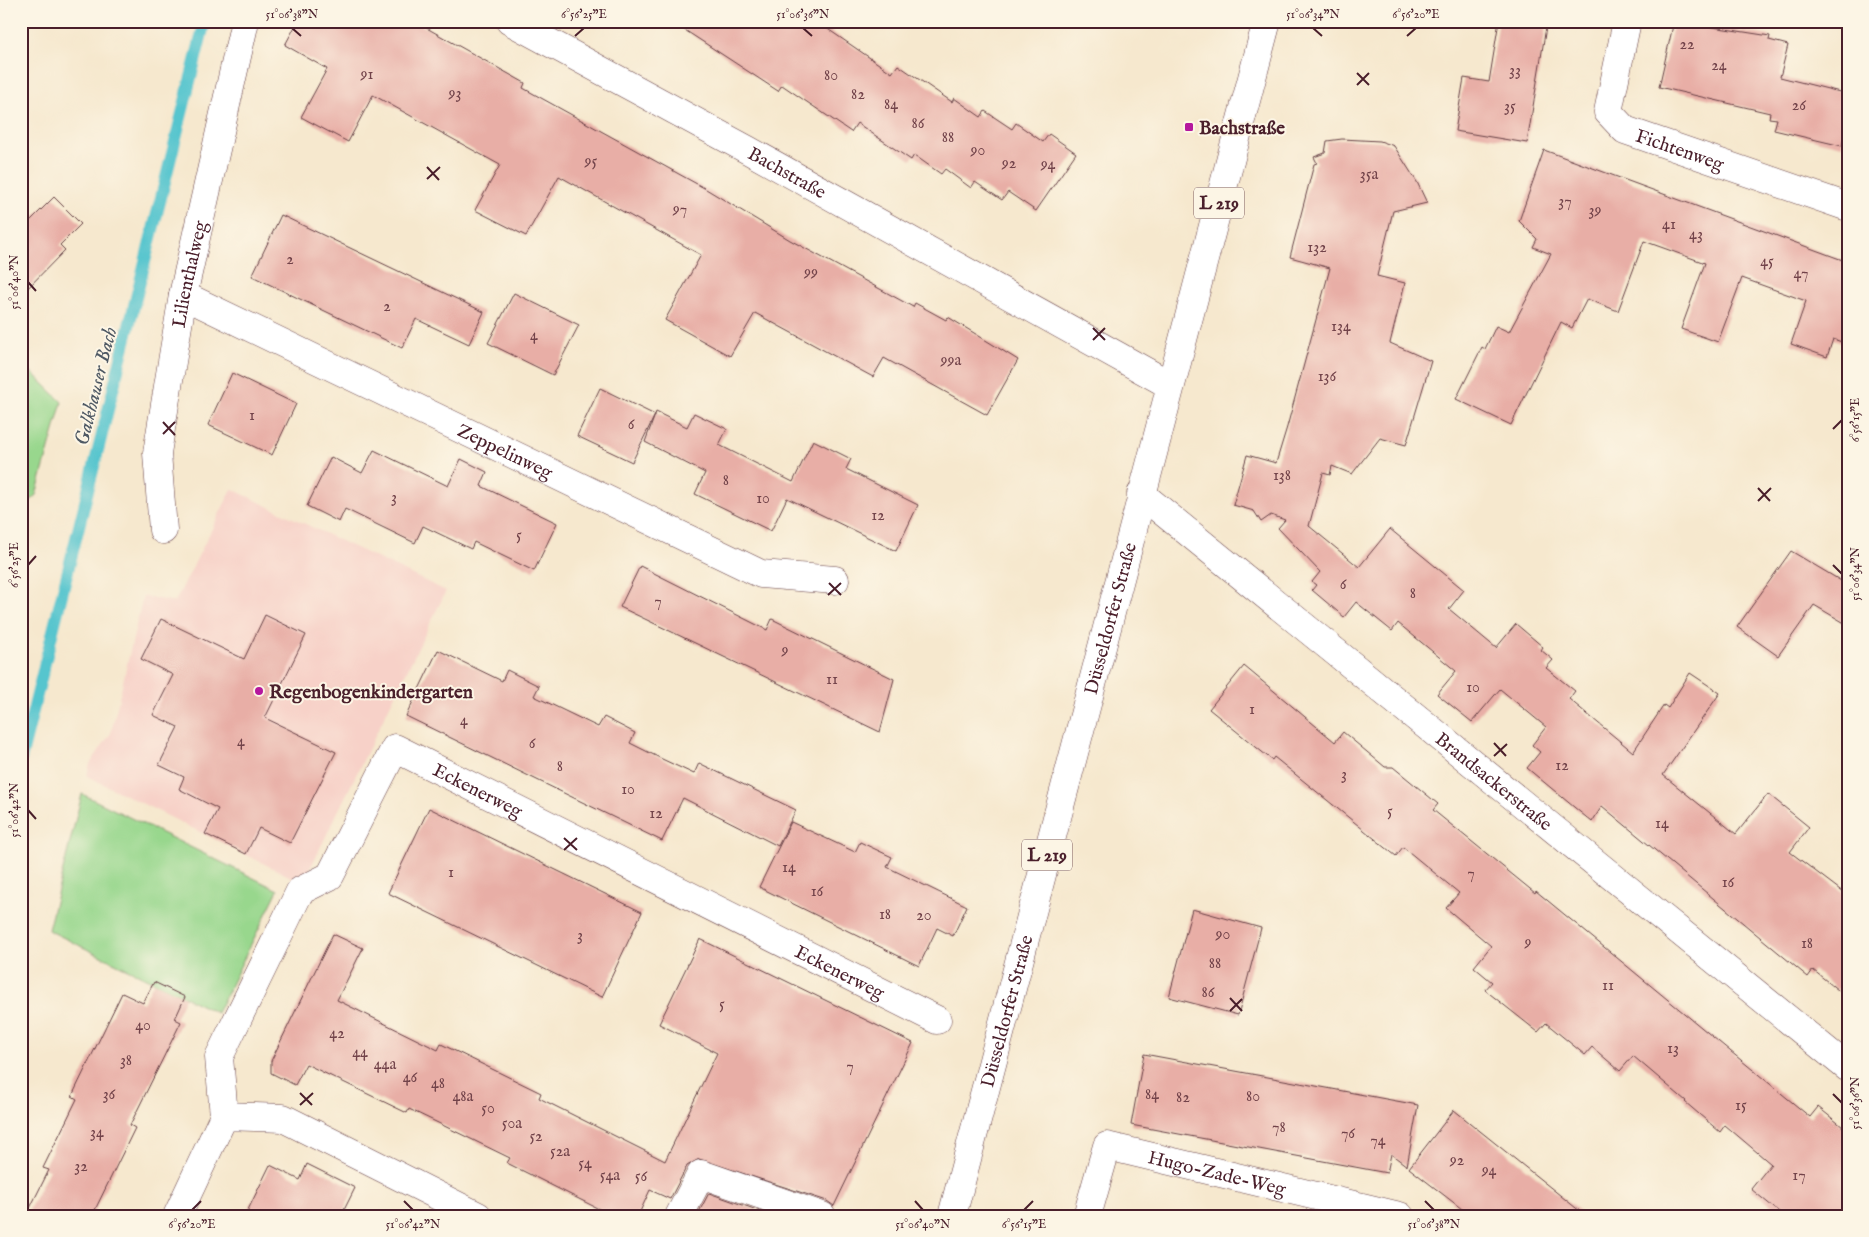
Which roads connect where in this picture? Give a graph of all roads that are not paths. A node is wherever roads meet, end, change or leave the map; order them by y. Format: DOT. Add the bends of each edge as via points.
graph roads {
  1 [pos="246,21"];
  2 [pos="510,21"];
  3 [pos="1267,21"];
  4 [pos="1627,21"];
  5 [pos="1848,207"];
  6 [pos="183,295"];
  7 [pos="1170,385"];
  8 [pos="1141,494"];
  9 [pos="163,530"];
  10 [pos="835,580"];
  11 [pos="937,1020"];
  12 [pos="1848,1068"];
  13 [pos="224,1116"];
  14 [pos="177,1216"];
  15 [pos="478,1216"];
  16 [pos="680,1216"];
  17 [pos="822,1216"];
  18 [pos="952,1216"];
  19 [pos="1087,1216"];
  20 [pos="1400,1216"];
  1 -- 6 [label="street, Lilienthalweg"];
  2 -- 7 [label="street, Bachstraße"];
  3 -- 7 [label="street, Düsseldorfer Straße / L 219"];
  4 -- 5 [label="street, Fichtenweg" via="1608,112 1626,130"];
  6 -- 9 [label="street, Lilienthalweg" via="157,453"];
  6 -- 10 [label="street, Zeppelinweg" via="761,574"];
  7 -- 8 [label="street, Düsseldorfer Straße / L 219"];
  8 -- 12 [label="street, Brandsackerstraße"];
  8 -- 18 [label="street, Düsseldorfer Straße / L 219"];
  11 -- 13 [label="street, Eckenerweg" via="395,748 330,876 300,891 219,1057"];
  13 -- 14 [label="street"];
  13 -- 15 [label="street" via="283,1118"];
  16 -- 17 [label="street" via="700,1174"];
  19 -- 20 [label="street, Hugo-Zade-Weg" via="1107,1146"];
}
